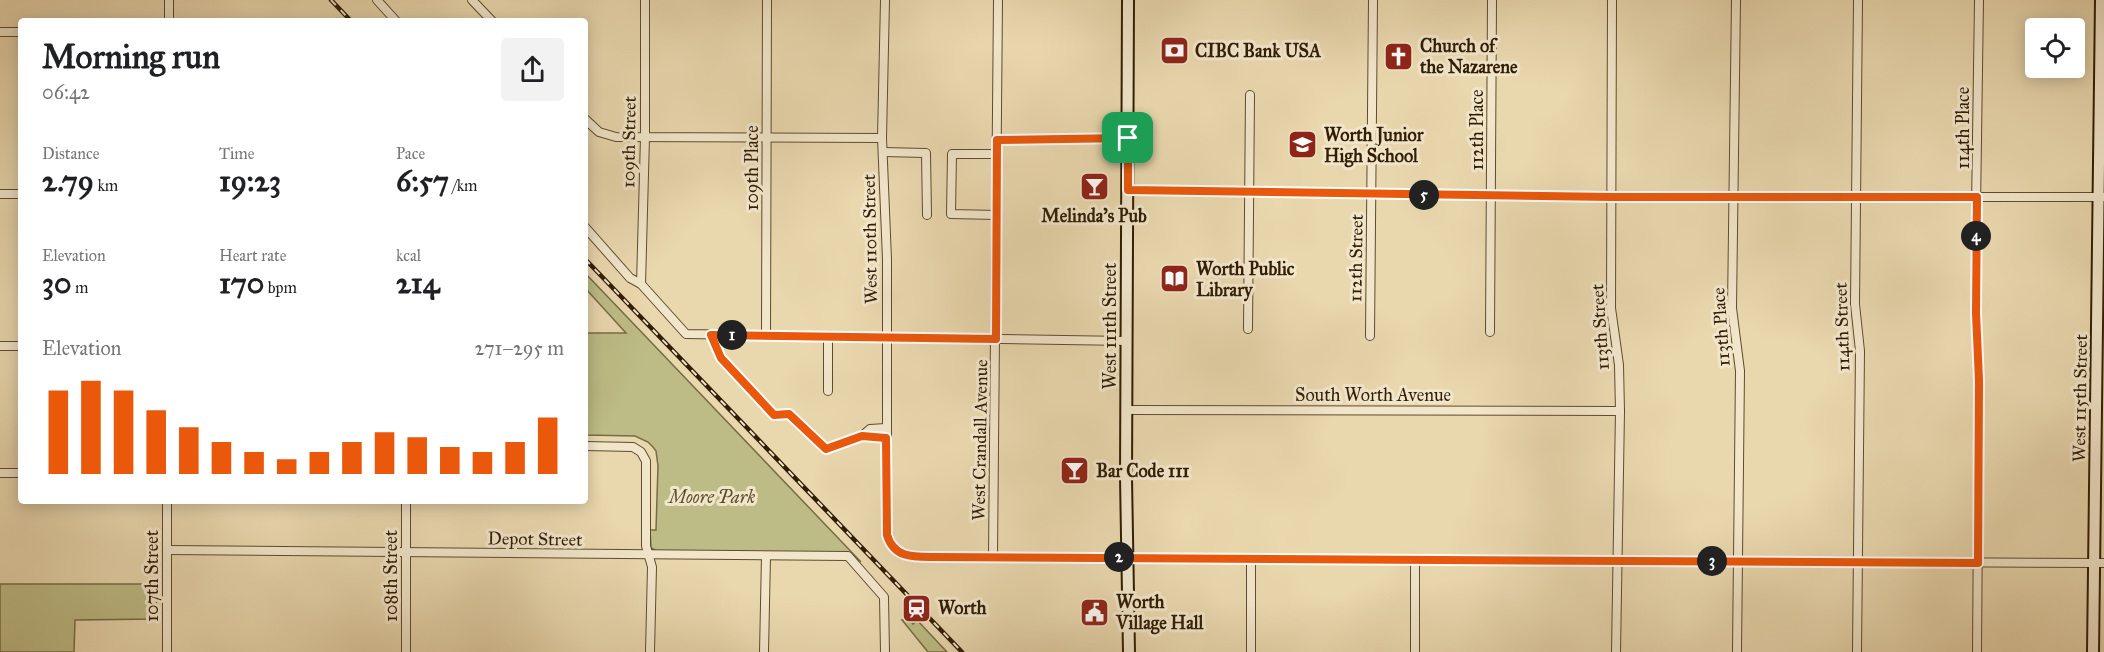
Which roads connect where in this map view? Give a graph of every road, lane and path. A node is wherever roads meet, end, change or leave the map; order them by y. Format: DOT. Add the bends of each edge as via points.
graph roads {
  1 [pos="169,0"];
  2 [pos="377,0"];
  3 [pos="472,0"];
  4 [pos="645,0"];
  5 [pos="767,0"];
  6 [pos="885,0"];
  7 [pos="998,0"];
  8 [pos="1128,0"];
  9 [pos="1373,0"];
  10 [pos="1492,0"];
  11 [pos="1612,0"];
  12 [pos="1736,0"];
  13 [pos="1858,0"];
  14 [pos="1979,0"];
  15 [pos="2101,0"];
  16 [pos="169,18"];
  17 [pos="393,18"];
  18 [pos="489,18"];
  19 [pos="0,32"];
  20 [pos="18,32"];
  21 [pos="1250,95"];
  22 [pos="588,122"];
  23 [pos="645,137"];
  24 [pos="767,138"];
  25 [pos="882,138"];
  26 [pos="1128,138"];
  27 [pos="997,140"];
  28 [pos="883,152"];
  29 [pos="997,154"];
  30 [pos="1128,190"];
  31 [pos="1248,192"];
  32 [pos="0,194"];
  33 [pos="18,194"];
  34 [pos="1372,195"];
  35 [pos="1491,195"];
  36 [pos="1734,196"];
  37 [pos="1612,197"];
  38 [pos="1856,197"];
  39 [pos="1977,197"];
  40 [pos="2101,197"];
  41 [pos="927,215"];
  42 [pos="997,215"];
  43 [pos="588,230"];
  44 [pos="641,284"];
  45 [pos="1248,329"];
  46 [pos="1490,332"];
  47 [pos="711,335"];
  48 [pos="766,335"];
  49 [pos="828,336"];
  50 [pos="1370,336"];
  51 [pos="886,337"];
  52 [pos="996,339"];
  53 [pos="1126,341"];
  54 [pos="0,346"];
  55 [pos="18,346"];
  56 [pos="828,391"];
  57 [pos="1126,410"];
  58 [pos="1620,411"];
  59 [pos="886,428"];
  60 [pos="862,436"];
  61 [pos="886,438"];
  62 [pos="588,446"];
  63 [pos="0,473"];
  64 [pos="18,473"];
  65 [pos="167,504"];
  66 [pos="406,504"];
  67 [pos="167,550"];
  68 [pos="406,551"];
  69 [pos="649,556"];
  70 [pos="766,556"];
  71 [pos="993,557"];
  72 [pos="1126,557"];
  73 [pos="1251,558"];
  74 [pos="1414,560"];
  75 [pos="1618,560"];
  76 [pos="1738,561"];
  77 [pos="1858,561"];
  78 [pos="1978,563"];
  79 [pos="2099,563"];
  80 [pos="167,652"];
  81 [pos="406,652"];
  82 [pos="650,652"];
  83 [pos="764,652"];
  84 [pos="885,652"];
  85 [pos="1129,652"];
  86 [pos="1251,652"];
  87 [pos="1415,652"];
  88 [pos="1616,652"];
  89 [pos="1737,652"];
  90 [pos="1857,652"];
  91 [pos="1977,652"];
  92 [pos="2093,652"];
  1 -- 16 [label="street"];
  2 -- 17 [label="street"];
  3 -- 18 [label="street"];
  4 -- 23 [label="street, 109th Street"];
  5 -- 24 [label="street, 109th Place"];
  6 -- 25 [label="street, West 110th Street"];
  7 -- 27 [label="street, West Crandall Avenue"];
  8 -- 26 [label="main road, West 111th Street"];
  9 -- 34 [label="street, 112th Street"];
  10 -- 35 [label="street, 112th Place"];
  11 -- 37 [label="street, 113th Street"];
  12 -- 36 [label="street, 113th Place"];
  13 -- 38 [label="street, 114th Street"];
  14 -- 39 [label="street, 114th Place"];
  15 -- 40 [label="main road, West 115th Street"];
  19 -- 20 [label="street"];
  21 -- 31 [label="street"];
  22 -- 23 [label="street" via="607,135"];
  23 -- 24 [label="street"];
  23 -- 44 [label="street, 109th Street"];
  24 -- 25 [label="street"];
  24 -- 48 [label="street, 109th Place"];
  25 -- 28 [label="street, West 110th Street"];
  26 -- 27 [label="street"];
  26 -- 30 [label="main road, West 111th Street"];
  27 -- 29 [label="street, West Crandall Avenue"];
  28 -- 41 [label="street" via="926,153"];
  28 -- 51 [label="street, West 110th Street"];
  29 -- 42 [label="street, West Crandall Avenue"];
  29 -- 42 [label="street" via="951,154 951,214"];
  30 -- 31 [label="street"];
  30 -- 53 [label="main road, West 111th Street"];
  31 -- 34 [label="street"];
  31 -- 45 [label="street"];
  32 -- 33 [label="street"];
  34 -- 35 [label="street"];
  34 -- 50 [label="street, 112th Street"];
  35 -- 37 [label="street"];
  35 -- 46 [label="street, 112th Place"];
  36 -- 37 [label="street"];
  36 -- 38 [label="street"];
  36 -- 76 [label="street, 113th Place" via="1732,308 1740,371"];
  37 -- 58 [label="street, 113th Street" via="1611,308 1619,365"];
  38 -- 39 [label="street"];
  38 -- 77 [label="street, 114th Street" via="1855,304 1860,351"];
  39 -- 40 [label="street"];
  39 -- 78 [label="street, 114th Place"];
  40 -- 79 [label="main road, West 115th Street"];
  42 -- 52 [label="street, West Crandall Avenue"];
  43 -- 44 [label="street" via="630,278"];
  44 -- 47 [label="street" via="686,334"];
  47 -- 48 [label="street"];
  47 -- 60 [label="street" via="721,358 774,415 789,414 826,449"];
  48 -- 49 [label="street"];
  49 -- 51 [label="street"];
  49 -- 56 [label="street"];
  51 -- 52 [label="street"];
  51 -- 59 [label="street, West 110th Street"];
  52 -- 53 [label="street"];
  52 -- 71 [label="street, West Crandall Avenue"];
  53 -- 57 [label="main road, West 111th Street"];
  54 -- 55 [label="street"];
  57 -- 58 [label="street, South Worth Avenue"];
  57 -- 72 [label="main road, West 111th Street"];
  58 -- 75 [label="street, 113th Street"];
  59 -- 60 [label="street" via="870,429"];
  59 -- 61 [label="street, West 110th Street"];
  60 -- 61 [label="street"];
  61 -- 71 [label="street, West 110th Street" via="887,528 893,548 907,556"];
  62 -- 69 [label="street" via="626,446 641,452 646,461"];
  63 -- 64 [label="street"];
  65 -- 67 [label="street, 107th Street"];
  66 -- 68 [label="street, 108th Street"];
  67 -- 68 [label="street, Depot Street"];
  67 -- 80 [label="street, 107th Street"];
  68 -- 69 [label="street, Depot Street"];
  68 -- 81 [label="street, 108th Street"];
  69 -- 70 [label="street, Depot Street"];
  69 -- 82 [label="street"];
  70 -- 83 [label="street"];
  70 -- 84 [label="street, Depot Street" via="848,556 884,597"];
  71 -- 72 [label="street"];
  72 -- 73 [label="street"];
  72 -- 85 [label="main road, West 111th Street"];
  73 -- 74 [label="street"];
  73 -- 86 [label="street"];
  74 -- 75 [label="street"];
  74 -- 87 [label="street"];
  75 -- 76 [label="street"];
  75 -- 88 [label="street, 113th Street"];
  76 -- 77 [label="street"];
  76 -- 89 [label="street, 113th Place"];
  77 -- 78 [label="street"];
  77 -- 90 [label="street, 114th Street"];
  78 -- 79 [label="street"];
  78 -- 91 [label="street, 114th Place"];
  79 -- 92 [label="main road, West 115th Street"];
}
